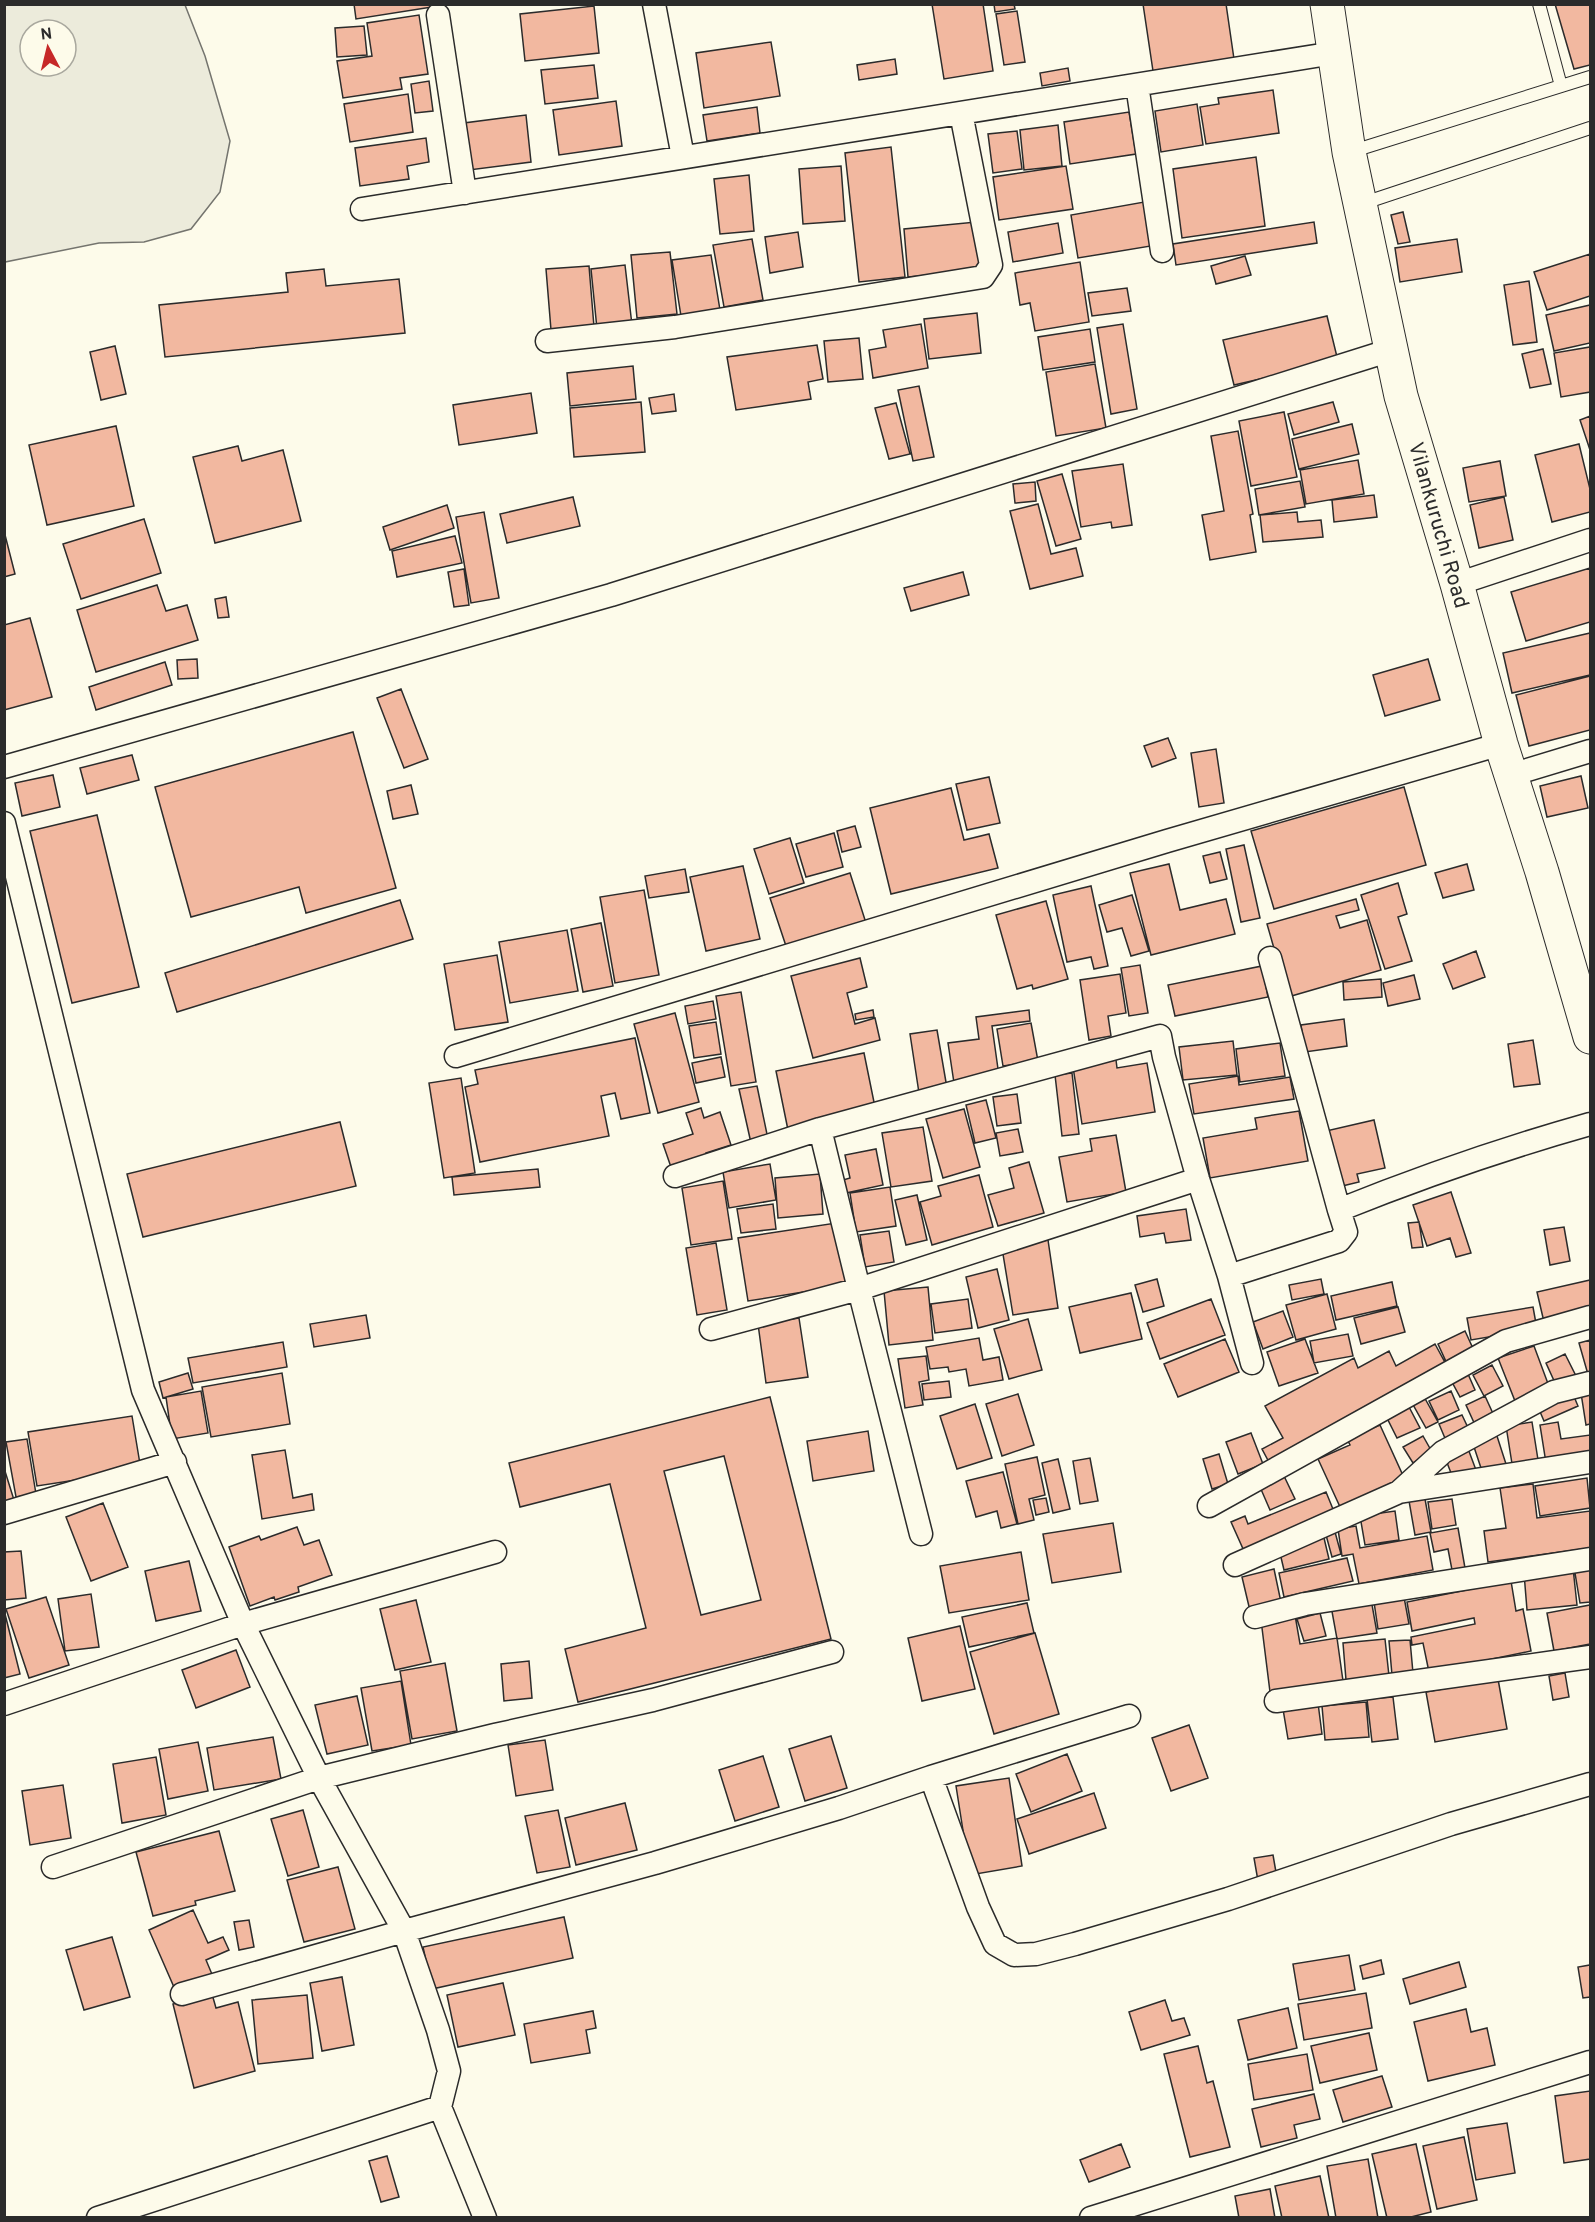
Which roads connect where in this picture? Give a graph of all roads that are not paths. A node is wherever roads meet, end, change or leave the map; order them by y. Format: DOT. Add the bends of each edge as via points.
graph roads {
  1 [pos="654,4"];
  2 [pos="1328,4"];
  3 [pos="1539,4"];
  4 [pos="438,15"];
  5 [pos="1334,53"];
  6 [pos="1590,76"];
  7 [pos="1137,85"];
  8 [pos="1561,86"];
  9 [pos="961,113"];
  10 [pos="1590,128"];
  11 [pos="1349,152"];
  12 [pos="682,158"];
  13 [pos="465,193"];
  14 [pos="1360,205"];
  15 [pos="362,209"];
  16 [pos="1162,251"];
  17 [pos="547,341"];
  18 [pos="1391,350"];
  19 [pos="1590,540"];
  20 [pos="1457,584"];
  21 [pos="1501,744"];
  22 [pos="1590,751"];
  23 [pos="4,767"];
  24 [pos="1511,775"];
  25 [pos="4,823"];
  26 [pos="1270,958"];
  27 [pos="1590,1036"];
  28 [pos="456,1056"];
  29 [pos="1590,1124"];
  30 [pos="820,1129"];
  31 [pos="675,1176"];
  32 [pos="1198,1179"];
  33 [pos="1339,1210"];
  34 [pos="1229,1276"];
  35 [pos="859,1289"];
  36 [pos="1590,1317"];
  37 [pos="711,1329"];
  38 [pos="1252,1363"];
  39 [pos="1590,1383"];
  40 [pos="175,1462"];
  41 [pos="1590,1462"];
  42 [pos="1399,1492"];
  43 [pos="1209,1506"];
  44 [pos="4,1513"];
  45 [pos="921,1534"];
  46 [pos="495,1552"];
  47 [pos="1590,1559"];
  48 [pos="1235,1565"];
  49 [pos="1255,1617"];
  50 [pos="243,1624"];
  51 [pos="832,1652"];
  52 [pos="1590,1657"];
  53 [pos="1276,1701"];
  54 [pos="4,1704"];
  55 [pos="1129,1716"];
  56 [pos="931,1777"];
  57 [pos="319,1778"];
  58 [pos="1590,1784"];
  59 [pos="53,1867"];
  60 [pos="404,1931"];
  61 [pos="182,1994"];
  62 [pos="1590,2062"];
  63 [pos="440,2107"];
  64 [pos="98,2217"];
  65 [pos="485,2217"];
  66 [pos="1091,2217"];
  1 -- 12 [label="street"];
  2 -- 5 [label="main road, Vilankuruchi Road"];
  3 -- 8 [label="lane"];
  4 -- 13 [label="street"];
  5 -- 7 [label="street"];
  5 -- 11 [label="main road, Vilankuruchi Road"];
  6 -- 8 [label="lane"];
  7 -- 9 [label="street"];
  7 -- 16 [label="street"];
  8 -- 11 [label="lane"];
  9 -- 12 [label="street"];
  9 -- 17 [label="street" via="991,265 983,278 675,327"];
  10 -- 14 [label="lane"];
  11 -- 14 [label="main road, Vilankuruchi Road"];
  12 -- 13 [label="street"];
  13 -- 15 [label="street"];
  14 -- 18 [label="main road, Vilankuruchi Road"];
  18 -- 20 [label="main road, Vilankuruchi Road"];
  18 -- 23 [label="street" via="610,596"];
  19 -- 20 [label="street"];
  20 -- 21 [label="main road, Vilankuruchi Road"];
  21 -- 24 [label="main road, Vilankuruchi Road"];
  21 -- 28 [label="street"];
  22 -- 24 [label="street"];
  24 -- 27 [label="main road, Vilankuruchi Road"];
  25 -- 40 [label="street" via="143,1390"];
  26 -- 33 [label="street"];
  29 -- 33 [label="street" via="1409,1182"];
  30 -- 31 [label="street"];
  30 -- 32 [label="street" via="1160,1036"];
  30 -- 35 [label="street"];
  32 -- 34 [label="street"];
  32 -- 35 [label="street"];
  33 -- 34 [label="street" via="1346,1232 1339,1241"];
  34 -- 38 [label="street"];
  35 -- 37 [label="street"];
  35 -- 45 [label="street"];
  36 -- 43 [label="street" via="1506,1341"];
  39 -- 42 [label="street" via="1554,1392 1443,1452"];
  40 -- 44 [label="street"];
  40 -- 50 [label="street"];
  41 -- 42 [label="street"];
  42 -- 48 [label="street"];
  46 -- 50 [label="street"];
  47 -- 49 [label="street" via="1305,1604"];
  50 -- 54 [label="street"];
  50 -- 57 [label="street"];
  51 -- 57 [label="street" via="653,1700"];
  52 -- 53 [label="street"];
  55 -- 56 [label="street"];
  56 -- 58 [label="street" via="995,1944 1014,1955 1075,1944 1228,1899 1451,1824"];
  56 -- 60 [label="street" via="666,1860"];
  57 -- 59 [label="street"];
  57 -- 60 [label="street"];
  60 -- 61 [label="street"];
  60 -- 63 [label="street" via="449,2072"];
  62 -- 66 [label="street"];
  63 -- 64 [label="street"];
  63 -- 65 [label="street"];
}
